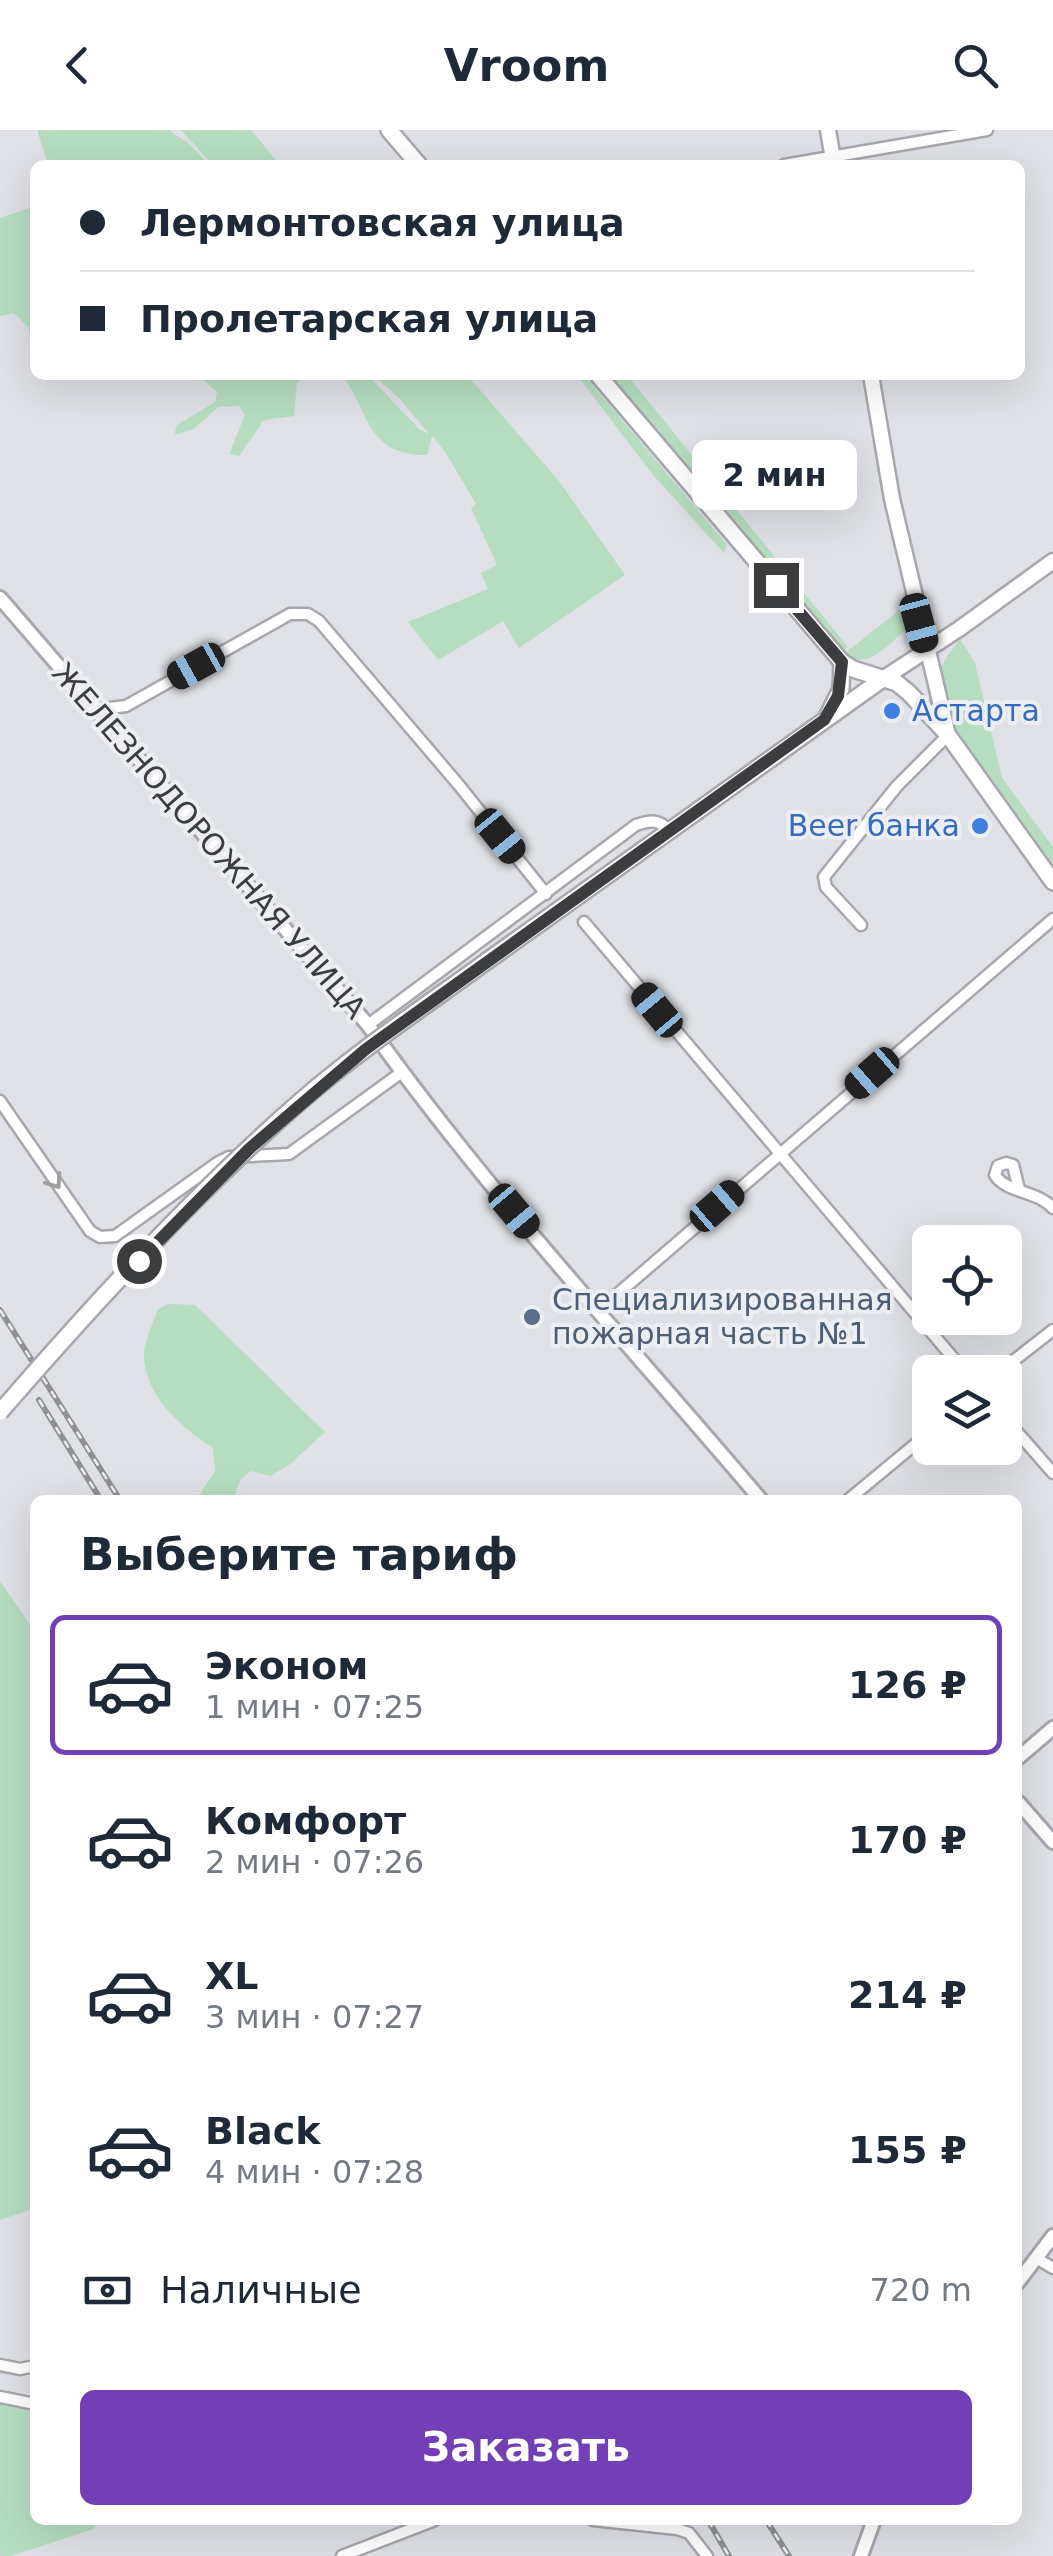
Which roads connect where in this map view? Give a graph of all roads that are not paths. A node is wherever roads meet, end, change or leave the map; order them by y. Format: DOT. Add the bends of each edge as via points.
graph roads {
  1 [pos="389,130"];
  2 [pos="828,130"];
  3 [pos="987,130"];
  4 [pos="415,160"];
  5 [pos="834,160"];
  6 [pos="839,160"];
  7 [pos="602,380"];
  8 [pos="872,380"];
  9 [pos="1053,561"];
  10 [pos="0,598"];
  11 [pos="926,650"];
  12 [pos="842,662"];
  13 [pos="884,678"];
  14 [pos="91,705"];
  15 [pos="126,706"];
  16 [pos="824,720"];
  17 [pos="948,735"];
  18 [pos="118,736"];
  19 [pos="669,830"];
  20 [pos="1053,882"];
  21 [pos="546,894"];
  22 [pos="1053,918"];
  23 [pos="584,922"];
  24 [pos="861,925"];
  25 [pos="368,1025"];
  26 [pos="402,1072"];
  27 [pos="0,1101"];
  28 [pos="779,1152"];
  29 [pos="1018,1189"];
  30 [pos="1053,1208"];
  31 [pos="599,1310"];
  32 [pos="1053,1330"];
  33 [pos="951,1355"];
  34 [pos="1021,1355"];
  35 [pos="0,1412"];
  36 [pos="1022,1437"];
  37 [pos="912,1447"];
  38 [pos="1053,1473"];
  39 [pos="758,1495"];
  40 [pos="854,1495"];
  41 [pos="1053,1728"];
  42 [pos="1022,1755"];
  43 [pos="1022,1807"];
  44 [pos="1053,1842"];
  45 [pos="1053,2236"];
  46 [pos="1036,2258"];
  47 [pos="1053,2268"];
  48 [pos="1022,2277"];
  49 [pos="0,2364"];
  50 [pos="30,2367"];
  51 [pos="0,2396"];
  52 [pos="30,2403"];
  53 [pos="422,2525"];
  54 [pos="640,2525"];
  55 [pos="873,2525"];
  56 [pos="864,2555"];
  57 [pos="342,2556"];
  58 [pos="707,2556"];
  1 -- 4 [label="main road"];
  2 -- 5 [label="main road"];
  3 -- 6 [label="street"];
  7 -- 12 [label="main road"];
  8 -- 11 [label="main road"];
  9 -- 11 [label="main road"];
  10 -- 14 [label="street, ЖЕЛЕЗНОДОРОЖНАЯ УЛИЦА"];
  11 -- 13 [label="main road"];
  11 -- 17 [label="main road"];
  12 -- 13 [label="main road"];
  12 -- 16 [label="main road" via="838,696"];
  13 -- 16 [label="main road"];
  13 -- 17 [label="main road"];
  14 -- 15 [label="street"];
  14 -- 18 [label="street, ЖЕЛЕЗНОДОРОЖНАЯ УЛИЦА"];
  15 -- 18 [label="street" via="116,718"];
  15 -- 21 [label="street" via="290,614 308,614"];
  16 -- 19 [label="main road"];
  17 -- 20 [label="main road"];
  17 -- 24 [label="street" via="897,786 824,878"];
  18 -- 25 [label="street, ЖЕЛЕЗНОДОРОЖНАЯ УЛИЦА"];
  19 -- 21 [label="street" via="650,820 636,826"];
  19 -- 35 [label="main road, bridge" via="366,1049 249,1149"];
  21 -- 25 [label="street"];
  22 -- 28 [label="street"];
  23 -- 28 [label="street"];
  25 -- 26 [label="street, ЖЕЛЕЗНОДОРОЖНАЯ УЛИЦА"];
  27 -- 26 [label="street, one-way" via="90,1231 115,1236 218,1163 289,1154"];
  26 -- 31 [label="street, ЖЕЛЕЗНОДОРОЖНАЯ УЛИЦА"];
  28 -- 31 [label="street"];
  28 -- 33 [label="street"];
  29 -- 30 [label="street"];
  31 -- 39 [label="street, ЖЕЛЕЗНОДОРОЖНАЯ УЛИЦА"];
  32 -- 34 [label="street"];
  36 -- 38 [label="street"];
  37 -- 40 [label="street"];
  41 -- 42 [label="street"];
  43 -- 44 [label="street"];
  45 -- 46 [label="street"];
  46 -- 47 [label="street"];
  46 -- 48 [label="street"];
  49 -- 50 [label="street"];
  51 -- 52 [label="street"];
  53 -- 57 [label="street"];
  54 -- 58 [label="street" via="688,2534"];
  55 -- 56 [label="street"];
}
